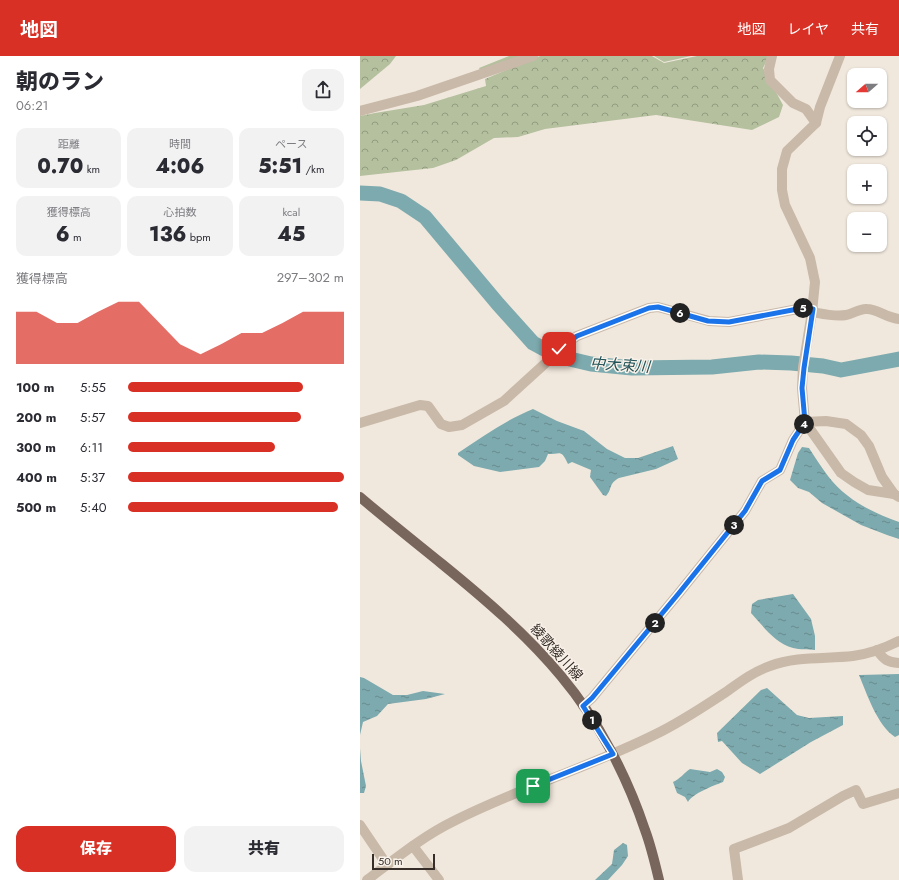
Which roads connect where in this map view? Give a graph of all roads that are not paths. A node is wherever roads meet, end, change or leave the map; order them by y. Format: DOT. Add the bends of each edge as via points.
graph roads {
  1 [pos="532,56"];
  2 [pos="772,56"];
  3 [pos="840,56"];
  4 [pos="360,111"];
  5 [pos="816,123"];
  6 [pos="812,311"];
  7 [pos="899,319"];
  8 [pos="805,422"];
  9 [pos="360,423"];
  10 [pos="897,495"];
  11 [pos="360,498"];
  12 [pos="899,641"];
  13 [pos="877,650"];
  14 [pos="899,664"];
  15 [pos="583,706"];
  16 [pos="613,754"];
  17 [pos="899,792"];
  18 [pos="360,825"];
  19 [pos="414,846"];
  20 [pos="387,865"];
  21 [pos="367,880"];
  22 [pos="439,880"];
  23 [pos="659,880"];
  24 [pos="738,880"];
  1 -- 4 [label="street" via="417,96"];
  2 -- 5 [label="street" via="770,80 793,103 806,109"];
  3 -- 5 [label="street"];
  5 -- 6 [label="street" via="787,151 782,169 785,205 810,258 815,282"];
  6 -- 7 [label="street" via="839,316 865,308"];
  6 -- 8 [label="street" via="802,388"];
  6 -- 9 [label="street" via="803,308 729,322 708,321 658,307 649,308 577,336 559,349 504,401 462,425 449,427 441,424 428,406 420,405"];
  8 -- 10 [label="street" via="840,473 868,490"];
  8 -- 10 [label="street" via="826,421 846,424 861,435 869,446 882,477"];
  8 -- 15 [label="street" via="793,440 780,470 762,481 745,511 602,687"];
  11 -- 15 [label="main road, 綾歌綾川線" via="509,621 544,656"];
  12 -- 13 [label="street"];
  13 -- 14 [label="street" via="884,660"];
  13 -- 16 [label="street" via="854,656 784,662 770,666 745,678 689,717"];
  15 -- 16 [label="main road, 綾歌綾川線"];
  16 -- 19 [label="street" via="493,802 452,821"];
  16 -- 23 [label="main road, 綾歌綾川線" via="645,830"];
  17 -- 24 [label="street" via="863,804 856,790 788,828 734,849"];
  18 -- 20 [label="street"];
  19 -- 20 [label="street"];
  19 -- 22 [label="street"];
  20 -- 21 [label="street"];
}
